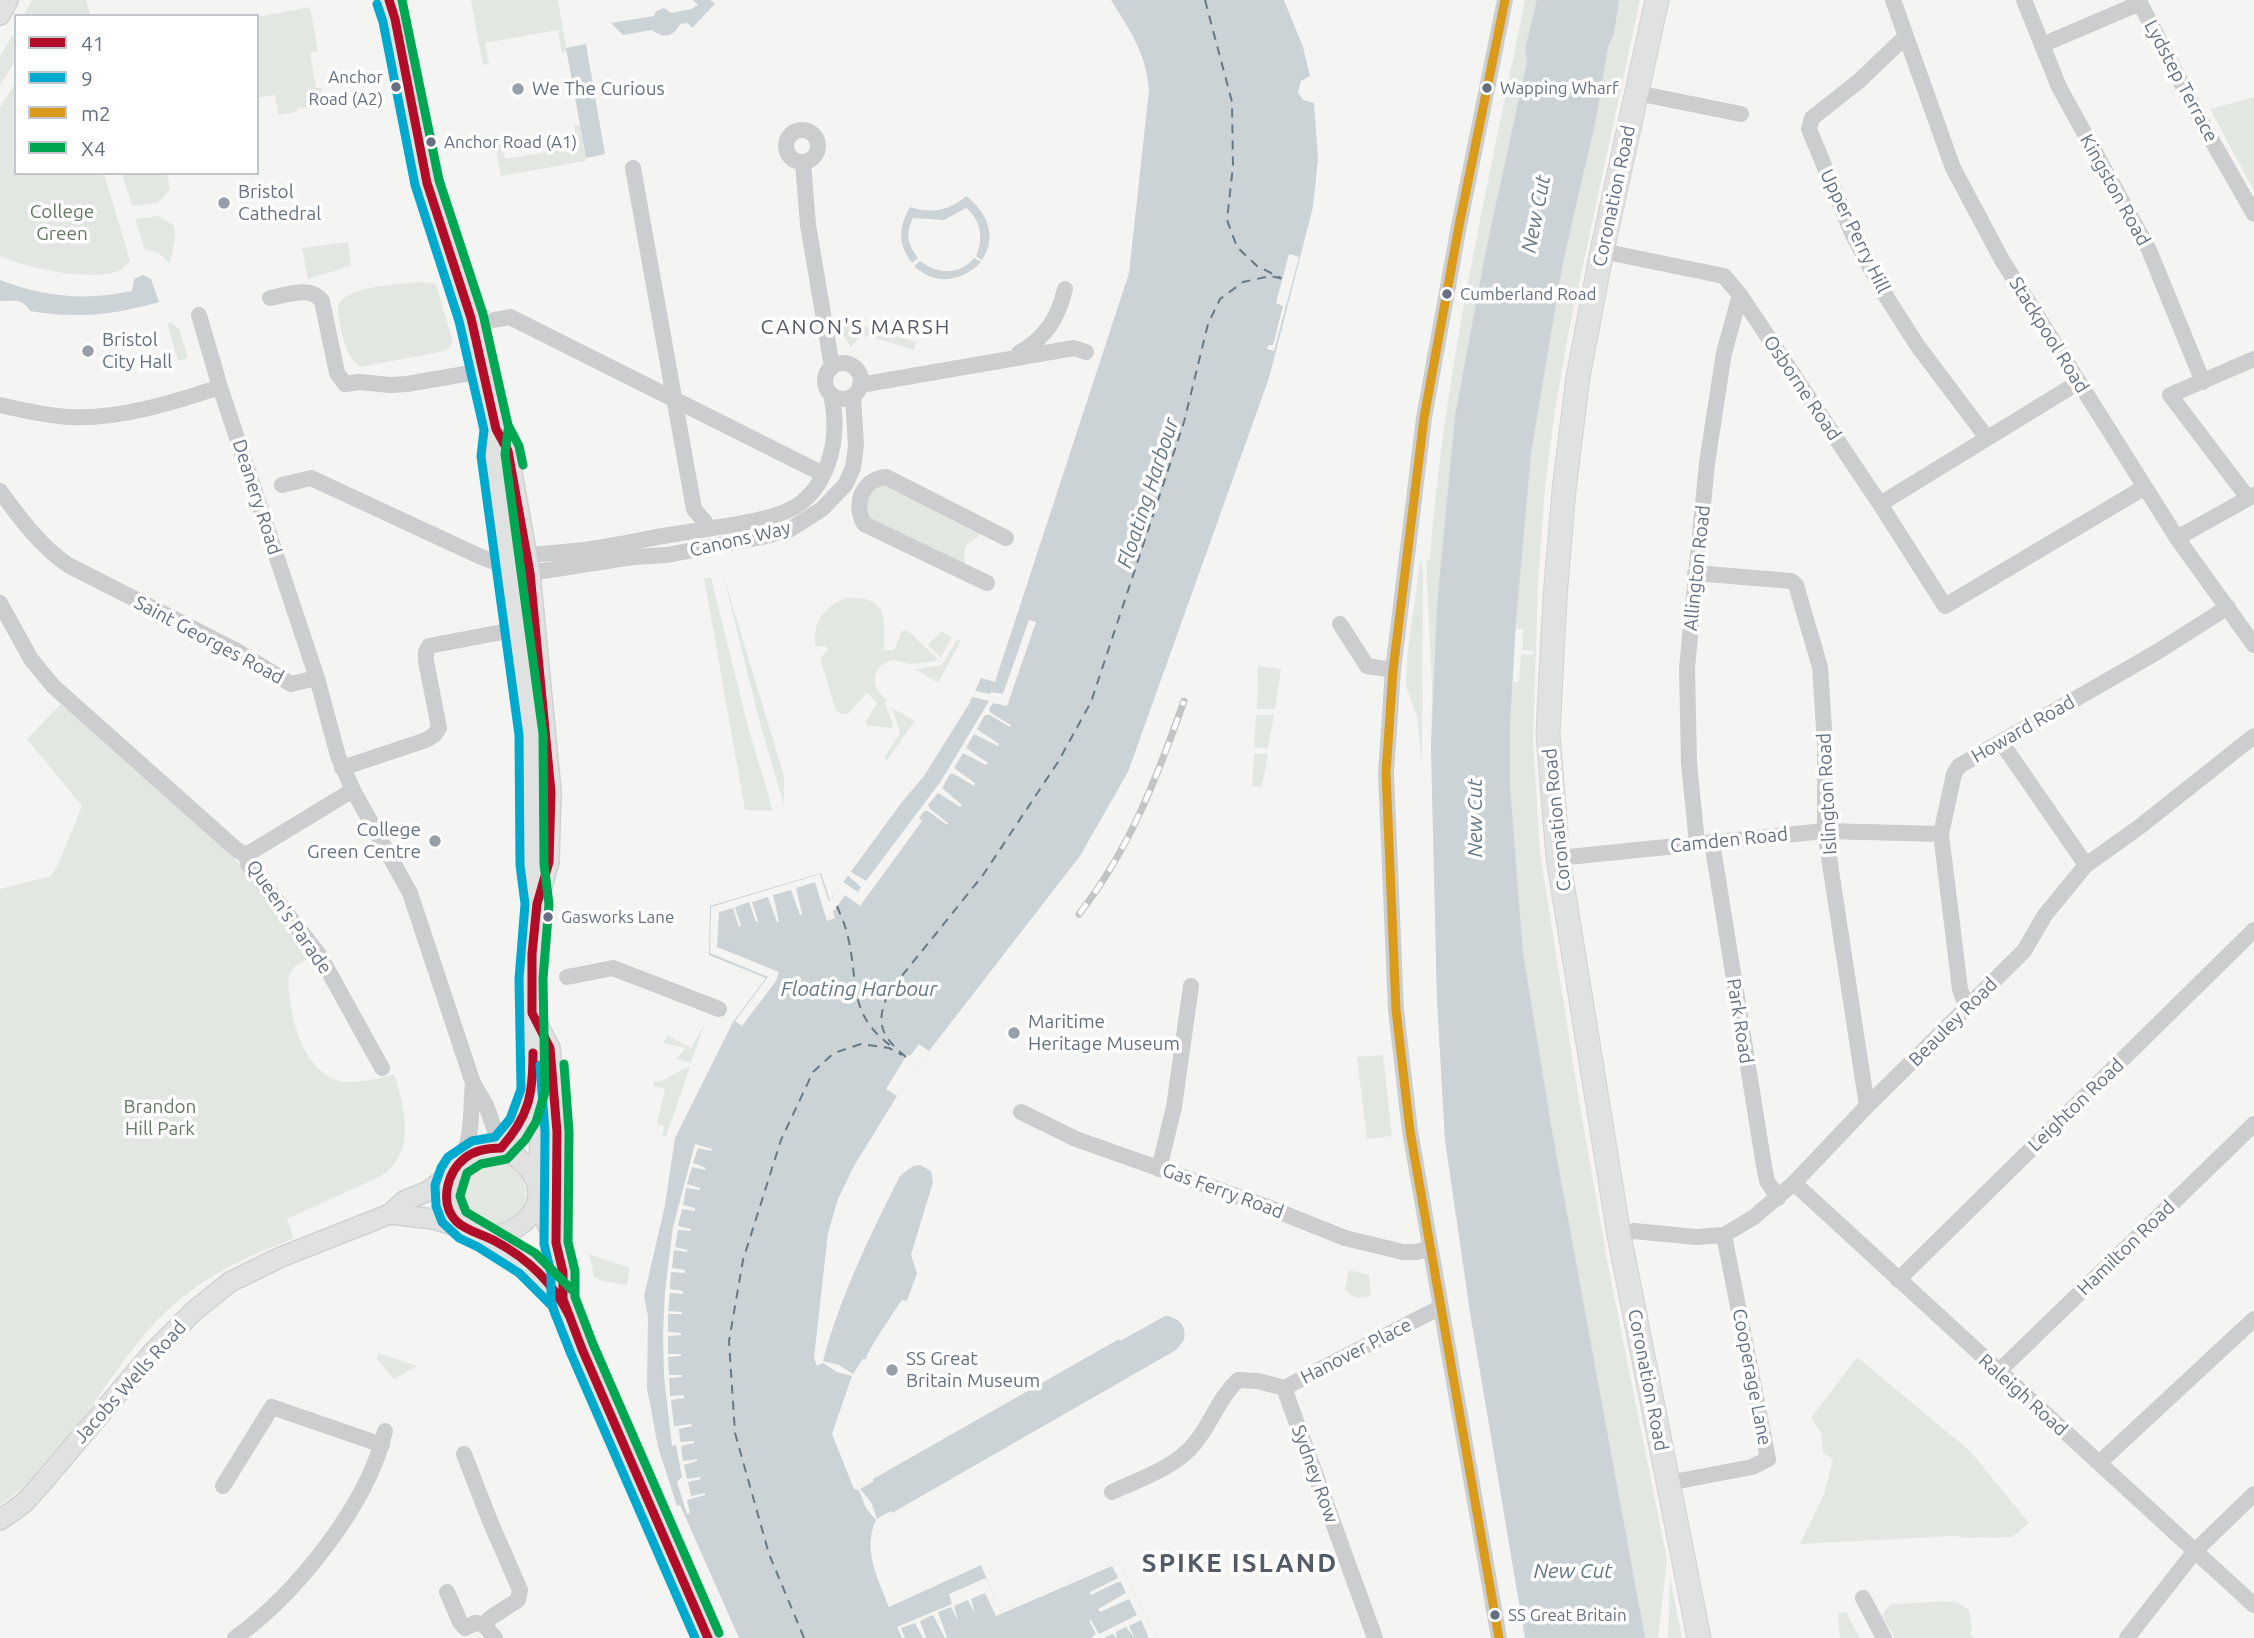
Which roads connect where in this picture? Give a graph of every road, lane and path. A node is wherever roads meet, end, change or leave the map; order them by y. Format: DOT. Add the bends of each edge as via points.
graph roads {
  1 [pos="8,0"];
  2 [pos="388,0"];
  3 [pos="1505,0"];
  4 [pos="1657,0"];
  5 [pos="1894,0"];
  6 [pos="2024,0"];
  7 [pos="0,15"];
  8 [pos="1905,37"];
  9 [pos="2042,46"];
  10 [pos="1637,93"];
  11 [pos="1741,114"];
  12 [pos="803,162"];
  13 [pos="633,168"];
  14 [pos="2254,214"];
  15 [pos="1602,251"];
  16 [pos="1065,289"];
  17 [pos="1740,295"];
  18 [pos="270,298"];
  19 [pos="199,315"];
  20 [pos="494,320"];
  21 [pos="1086,352"];
  22 [pos="1011,358"];
  23 [pos="2254,359"];
  24 [pos="837,365"];
  25 [pos="482,371"];
  26 [pos="2079,382"];
  27 [pos="2203,382"];
  28 [pos="857,384"];
  29 [pos="220,387"];
  30 [pos="831,394"];
  31 [pos="673,399"];
  32 [pos="0,405"];
  33 [pos="1987,438"];
  34 [pos="817,471"];
  35 [pos="282,485"];
  36 [pos="2145,487"];
  37 [pos="1,494"];
  38 [pos="2251,497"];
  39 [pos="1880,504"];
  40 [pos="705,522"];
  41 [pos="1006,538"];
  42 [pos="2177,538"];
  43 [pos="513,563"];
  44 [pos="1696,573"];
  45 [pos="987,583"];
  46 [pos="0,603"];
  47 [pos="2228,607"];
  48 [pos="1340,624"];
  49 [pos="518,629"];
  50 [pos="2254,645"];
  51 [pos="1388,664"];
  52 [pos="317,678"];
  53 [pos="2254,736"];
  54 [pos="2001,742"];
  55 [pos="342,768"];
  56 [pos="353,790"];
  57 [pos="1825,831"];
  58 [pos="1941,834"];
  59 [pos="1705,842"];
  60 [pos="246,855"];
  61 [pos="1558,858"];
  62 [pos="2087,865"];
  63 [pos="537,904"];
  64 [pos="2254,930"];
  65 [pos="568,977"];
  66 [pos="1191,986"];
  67 [pos="719,1009"];
  68 [pos="1967,1009"];
  69 [pos="532,1013"];
  70 [pos="382,1068"];
  71 [pos="472,1083"];
  72 [pos="533,1091"];
  73 [pos="1867,1106"];
  74 [pos="1021,1112"];
  75 [pos="2254,1124"];
  76 [pos="501,1148"];
  77 [pos="455,1168"];
  78 [pos="1159,1168"];
  79 [pos="1794,1183"];
  80 [pos="539,1190"];
  81 [pos="1777,1198"];
  82 [pos="390,1214"];
  83 [pos="475,1233"];
  84 [pos="1619,1235"];
  85 [pos="1724,1235"];
  86 [pos="556,1243"];
  87 [pos="1430,1248"];
  88 [pos="1898,1280"];
  89 [pos="563,1299"];
  90 [pos="1439,1308"];
  91 [pos="2254,1319"];
  92 [pos="1998,1372"];
  93 [pos="1284,1388"];
  94 [pos="464,1454"];
  95 [pos="2099,1463"];
  96 [pos="1668,1483"];
  97 [pos="223,1486"];
  98 [pos="1111,1492"];
  99 [pos="2254,1494"];
  100 [pos="0,1520"];
  101 [pos="2195,1551"];
  102 [pos="447,1592"];
  103 [pos="1863,1598"];
  104 [pos="2254,1605"];
  105 [pos="490,1631"];
  106 [pos="466,1633"];
  107 [pos="235,1638"];
  108 [pos="708,1638"];
  109 [pos="1375,1638"];
  110 [pos="1499,1638"];
  111 [pos="1699,1638"];
  112 [pos="1884,1638"];
  113 [pos="2127,1638"];
  1 -- 7 [label="main road"];
  2 -- 25 [label="main road" via="427,183 471,318"];
  3 -- 51 [label="street" via="1424,418"];
  4 -- 10 [label="highway, Coronation Road"];
  5 -- 8 [label="street, Stackpool Road"];
  6 -- 9 [label="street, Kingston Road"];
  8 -- 26 [label="street, Stackpool Road" via="1953,168 1977,216"];
  8 -- 33 [label="street, Upper Perry Hill" via="1812,118 1809,129 1852,233 1882,290"];
  9 -- 14 [label="street, Lydstep Terrace" via="2141,5"];
  9 -- 27 [label="street, Kingston Road" via="2059,87 2149,250"];
  10 -- 11 [label="street"];
  10 -- 15 [label="highway, Coronation Road"];
  12 -- 24 [label="street" via="808,225"];
  13 -- 31 [label="street"];
  15 -- 17 [label="street, Osborne Road" via="1724,276"];
  15 -- 61 [label="highway, Coronation Road" via="1578,377 1555,597 1548,734"];
  16 -- 22 [label="street" via="1044,335"];
  17 -- 39 [label="street, Osborne Road"];
  17 -- 44 [label="street, Allington Road" via="1724,353"];
  18 -- 25 [label="street" via="303,292 318,296 337,373 345,384 407,384"];
  19 -- 29 [label="street, Deanery Road"];
  20 -- 31 [label="street" via="510,317"];
  21 -- 22 [label="street" via="1074,348"];
  22 -- 28 [label="street"];
  23 -- 27 [label="street"];
  24 -- 28 [label="street" via="849,364"];
  24 -- 30 [label="street, Canons Way" via="826,377"];
  25 -- 43 [label="main road" via="496,429 493,454"];
  26 -- 33 [label="street"];
  26 -- 36 [label="street, Stackpool Road"];
  27 -- 38 [label="street" via="2170,395"];
  28 -- 30 [label="street" via="841,399"];
  28 -- 43 [label="street, Canons Way" via="853,468 835,496 798,526 667,555"];
  29 -- 32 [label="street" via="169,404 97,416 71,417"];
  29 -- 52 [label="street, Deanery Road"];
  30 -- 43 [label="street, Canons Way" via="835,431 831,460 814,488 781,513"];
  31 -- 34 [label="street"];
  31 -- 40 [label="street" via="694,509"];
  33 -- 39 [label="street"];
  35 -- 43 [label="street" via="311,478 479,556"];
  36 -- 39 [label="street, Osborne Road" via="1945,606"];
  36 -- 42 [label="street, Stackpool Road"];
  37 -- 52 [label="street, Saint Georges Road" via="39,541 68,565 237,651 291,684"];
  38 -- 42 [label="street"];
  41 -- 45 [label="street" via="886,477 857,491 858,514 864,524"];
  42 -- 47 [label="street, Stackpool Road"];
  43 -- 49 [label="main road"];
  43 -- 63 [label="main road" via="551,792 549,862"];
  44 -- 57 [label="street, Islington Road" via="1796,585 1820,667"];
  44 -- 59 [label="street, Allington Road" via="1687,668 1689,763"];
  46 -- 60 [label="street, Queen's Parade" via="41,673"];
  47 -- 50 [label="street, Stackpool Road"];
  47 -- 54 [label="street, Howard Road"];
  48 -- 51 [label="street" via="1367,666"];
  49 -- 55 [label="street" via="429,646 426,661 439,728 434,735"];
  49 -- 63 [label="main road" via="531,734 532,865"];
  51 -- 87 [label="street" via="1386,773 1396,1010 1409,1131"];
  52 -- 55 [label="street"];
  53 -- 62 [label="street, Beauley Road"];
  54 -- 58 [label="street, Howard Road" via="1959,766"];
  54 -- 62 [label="street"];
  55 -- 56 [label="street"];
  56 -- 60 [label="street"];
  56 -- 71 [label="street" via="410,893"];
  57 -- 58 [label="street, Camden Road"];
  57 -- 59 [label="street, Camden Road"];
  57 -- 73 [label="street, Islington Road"];
  58 -- 68 [label="street, Howard Road" via="1960,989"];
  59 -- 61 [label="street, Camden Road"];
  59 -- 81 [label="street, Park Road" via="1763,1166"];
  60 -- 70 [label="street, Queen's Parade" via="248,864 320,956"];
  61 -- 84 [label="highway, Coronation Road"];
  62 -- 68 [label="street, Beauley Road" via="2045,915 2024,951"];
  63 -- 69 [label="main road"];
  64 -- 88 [label="street, Leighton Road"];
  65 -- 67 [label="street" via="613,968"];
  66 -- 78 [label="street" via="1174,1107"];
  68 -- 73 [label="street, Beauley Road"];
  69 -- 72 [label="main road"];
  69 -- 86 [label="main road" via="550,1048 557,1132"];
  71 -- 76 [label="street" via="486,1105"];
  71 -- 77 [label="street" via="470,1135"];
  72 -- 76 [label="main road" via="521,1125"];
  72 -- 80 [label="main road" via="540,1126"];
  73 -- 79 [label="street, Beauley Road"];
  74 -- 78 [label="street, Gas Ferry Road" via="1076,1139"];
  75 -- 92 [label="street, Hamilton Road"];
  76 -- 77 [label="main road" via="476,1152"];
  76 -- 80 [label="main road" via="528,1167"];
  77 -- 82 [label="main road, Jacobs Wells Road"];
  77 -- 83 [label="main road" via="447,1188 448,1205 452,1215"];
  78 -- 87 [label="street, Gas Ferry Road" via="1345,1238 1402,1252"];
  79 -- 81 [label="street, Beauley Road"];
  79 -- 88 [label="street, Raleigh Road"];
  80 -- 83 [label="main road" via="533,1212 516,1227 504,1234"];
  80 -- 86 [label="main road" via="543,1215"];
  81 -- 85 [label="street, Beauley Road"];
  82 -- 83 [label="main road, Jacobs Wells Road" via="433,1219"];
  82 -- 100 [label="main road, Jacobs Wells Road" via="281,1257 224,1287 153,1352 24,1503"];
  83 -- 89 [label="main road" via="527,1262"];
  84 -- 85 [label="street, Beauley Road" via="1634,1231"];
  84 -- 96 [label="highway, Coronation Road"];
  85 -- 96 [label="street, Cooperage Lane" via="1768,1459 1752,1467"];
  86 -- 89 [label="main road"];
  87 -- 90 [label="street"];
  88 -- 92 [label="street, Raleigh Road"];
  89 -- 108 [label="main road"];
  90 -- 93 [label="street, Hanover Place"];
  90 -- 110 [label="street"];
  91 -- 95 [label="street"];
  92 -- 95 [label="street, Raleigh Road"];
  93 -- 98 [label="street, Hanover Place" via="1238,1380 1223,1393 1211,1420 1179,1458"];
  93 -- 109 [label="street, Sydney Row"];
  94 -- 105 [label="street" via="520,1590 518,1600 490,1618"];
  95 -- 101 [label="street, Raleigh Road"];
  96 -- 111 [label="highway, Coronation Road"];
  97 -- 107 [label="street" via="272,1407 383,1438 367,1479 332,1536 284,1596"];
  99 -- 101 [label="street"];
  101 -- 104 [label="street, Raleigh Road"];
  101 -- 113 [label="street"];
  102 -- 106 [label="street"];
  103 -- 112 [label="street"];
  105 -- 106 [label="street" via="475,1623"];
}
